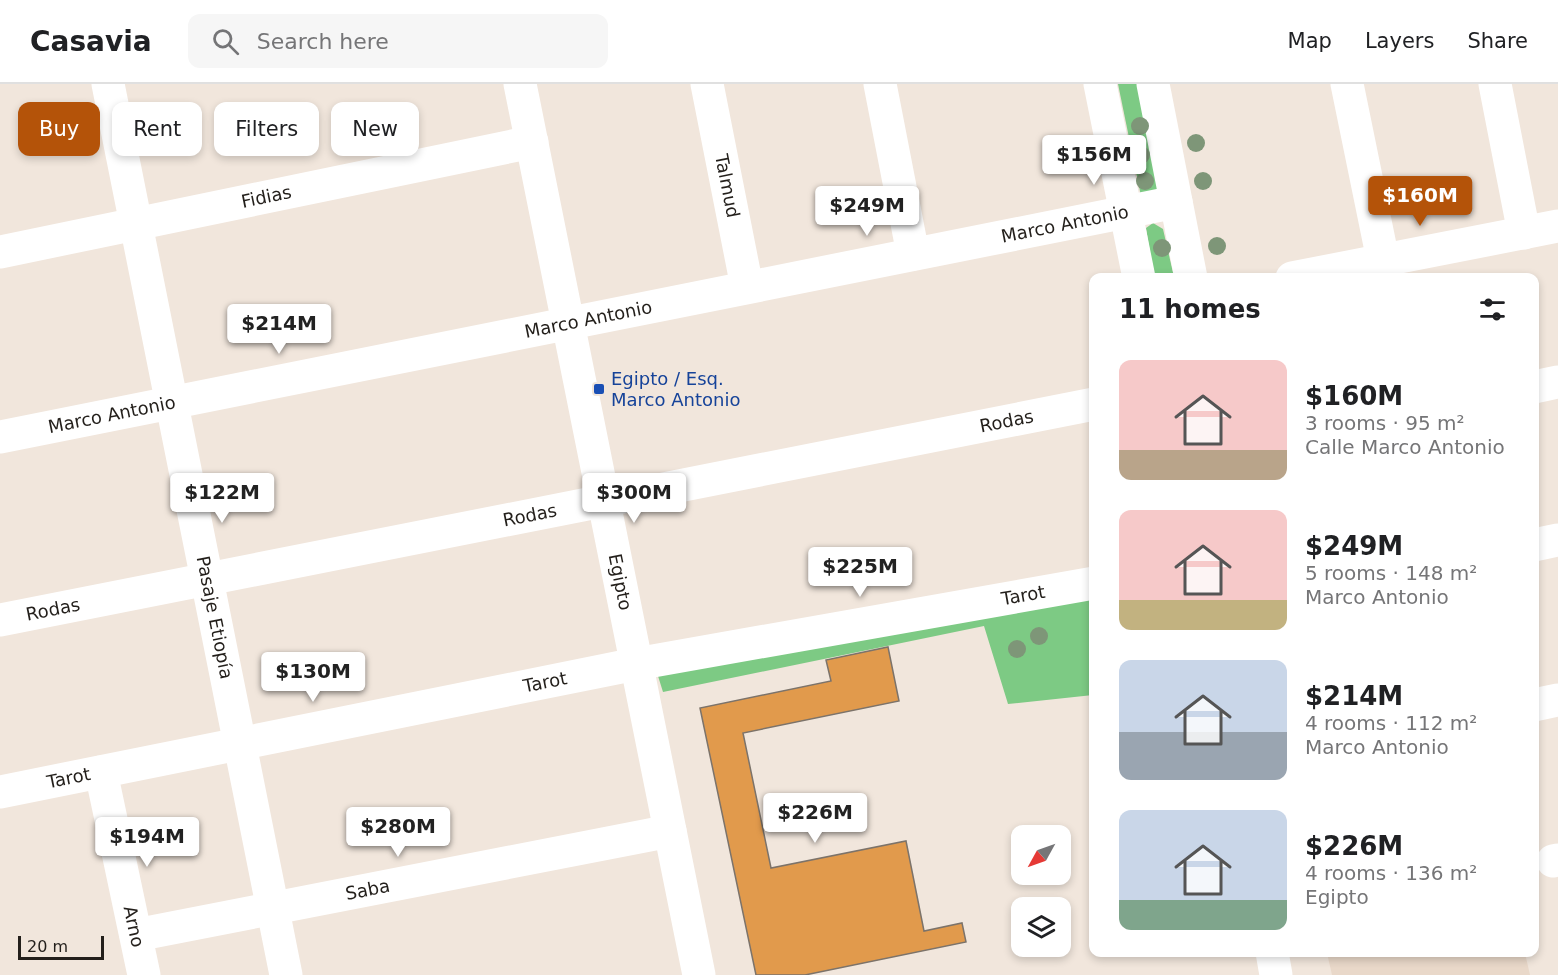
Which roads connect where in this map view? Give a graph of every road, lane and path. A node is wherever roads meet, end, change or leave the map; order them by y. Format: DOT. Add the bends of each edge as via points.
graph roads {
  1 [pos="108,84"];
  2 [pos="520,84"];
  3 [pos="707,84"];
  4 [pos="880,84"];
  5 [pos="1100,84"];
  6 [pos="1153,84"];
  7 [pos="1347,84"];
  8 [pos="1495,84"];
  9 [pos="532,142"];
  10 [pos="1176,202"];
  11 [pos="1125,212"];
  12 [pos="136,224"];
  13 [pos="1558,226"];
  14 [pos="1524,233"];
  15 [pos="0,252"];
  16 [pos="913,254"];
  17 [pos="1383,260"];
  18 [pos="1138,273"];
  19 [pos="1190,273"];
  20 [pos="1317,273"];
  21 [pos="747,287"];
  22 [pos="567,322"];
  23 [pos="1558,382"];
  24 [pos="1539,386"];
  25 [pos="171,402"];
  26 [pos="1089,405"];
  27 [pos="0,437"];
  28 [pos="603,501"];
  29 [pos="1558,540"];
  30 [pos="1539,544"];
  31 [pos="207,579"];
  32 [pos="1089,584"];
  33 [pos="0,620"];
  34 [pos="636,664"];
  35 [pos="1558,700"];
  36 [pos="1539,704"];
  37 [pos="240,744"];
  38 [pos="100,772"];
  39 [pos="0,792"];
  40 [pos="670,831"];
  41 [pos="273,909"];
  42 [pos="136,935"];
  43 [pos="1273,957"];
  44 [pos="144,975"];
  45 [pos="286,975"];
  46 [pos="699,975"];
  47 [pos="1276,975"];
  1 -- 12 [label="street, Pasaje Etiopía"];
  2 -- 9 [label="street, Egipto"];
  3 -- 21 [label="street, Talmud"];
  4 -- 16 [label="street"];
  5 -- 11 [label="street"];
  6 -- 10 [label="street"];
  7 -- 17 [label="street"];
  8 -- 14 [label="street"];
  9 -- 12 [label="street, Fidias"];
  9 -- 22 [label="street, Egipto"];
  10 -- 11 [label="street, Marco Antonio"];
  10 -- 19 [label="street"];
  11 -- 16 [label="street, Marco Antonio"];
  11 -- 18 [label="street"];
  12 -- 15 [label="street, Fidias"];
  12 -- 25 [label="street, Pasaje Etiopía"];
  13 -- 14 [label="street"];
  14 -- 17 [label="street"];
  16 -- 21 [label="street, Marco Antonio"];
  17 -- 20 [label="street"];
  21 -- 22 [label="street, Marco Antonio"];
  22 -- 25 [label="street, Marco Antonio"];
  22 -- 28 [label="street, Egipto"];
  23 -- 24 [label="street"];
  25 -- 27 [label="street, Marco Antonio"];
  25 -- 31 [label="street, Pasaje Etiopía"];
  26 -- 28 [label="street, Rodas"];
  28 -- 31 [label="street, Rodas"];
  28 -- 34 [label="street, Egipto"];
  29 -- 30 [label="street"];
  31 -- 33 [label="street, Rodas"];
  31 -- 37 [label="street, Pasaje Etiopía"];
  32 -- 34 [label="street, Tarot"];
  34 -- 37 [label="street, Tarot"];
  34 -- 40 [label="street, Egipto"];
  35 -- 36 [label="street"];
  37 -- 38 [label="street, Tarot"];
  37 -- 41 [label="street, Pasaje Etiopía"];
  38 -- 39 [label="street, Tarot"];
  38 -- 42 [label="street, Arno"];
  40 -- 41 [label="street, Saba"];
  40 -- 46 [label="street, Egipto"];
  41 -- 42 [label="street, Saba"];
  41 -- 45 [label="street, Pasaje Etiopía"];
  42 -- 44 [label="street, Arno"];
  43 -- 47 [label="street"];
}
